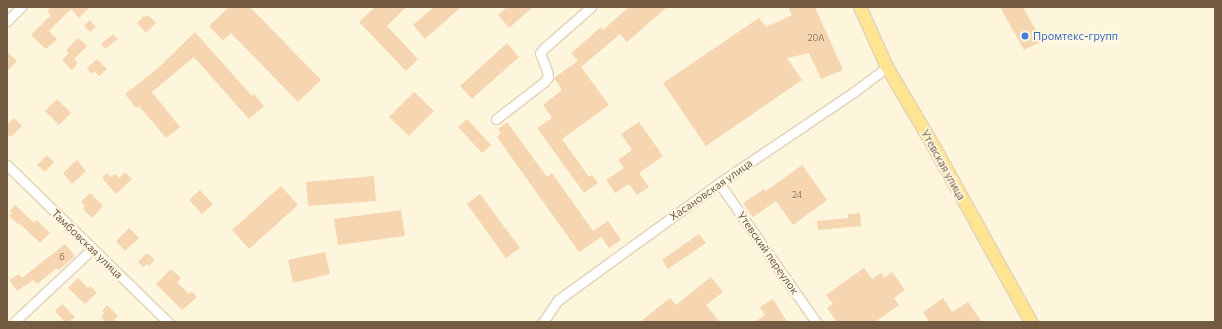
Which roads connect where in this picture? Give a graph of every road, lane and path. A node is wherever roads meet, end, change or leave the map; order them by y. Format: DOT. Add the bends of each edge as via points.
graph roads {
  1 [pos="22,7"];
  2 [pos="591,7"];
  3 [pos="860,7"];
  4 [pos="7,21"];
  5 [pos="887,67"];
  6 [pos="496,119"];
  7 [pos="7,165"];
  8 [pos="719,184"];
  9 [pos="92,249"];
  10 [pos="14,322"];
  11 [pos="168,322"];
  12 [pos="542,322"];
  13 [pos="816,322"];
  14 [pos="1031,322"];
  1 -- 4 [label="street"];
  2 -- 6 [label="street" via="540,53 548,71 548,77 544,82"];
  3 -- 5 [label="main road, Утевская улица"];
  5 -- 8 [label="street, Хасановская улица"];
  5 -- 14 [label="main road, Утевская улица"];
  7 -- 9 [label="street, Тамбовская улица"];
  8 -- 12 [label="street, Хасановская улица" via="558,300"];
  8 -- 13 [label="street, Утевский переулок"];
  9 -- 10 [label="street"];
  9 -- 11 [label="street, Тамбовская улица"];
}
